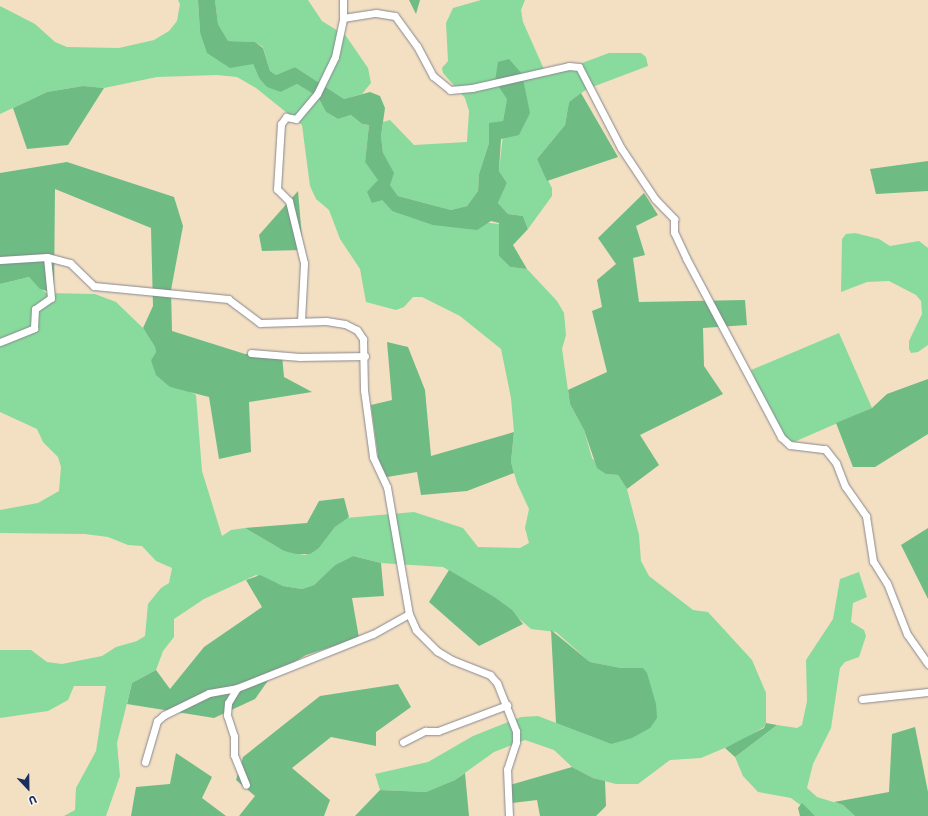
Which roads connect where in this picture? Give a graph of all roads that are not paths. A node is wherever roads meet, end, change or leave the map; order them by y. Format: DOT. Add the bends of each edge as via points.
graph roads {
  1 [pos="343,0"];
  2 [pos="343,18"];
  3 [pos="47,257"];
  4 [pos="0,260"];
  5 [pos="301,321"];
  6 [pos="0,342"];
  7 [pos="251,353"];
  8 [pos="365,356"];
  9 [pos="409,614"];
  10 [pos="928,664"];
  11 [pos="237,688"];
  12 [pos="928,692"];
  13 [pos="862,699"];
  14 [pos="507,705"];
  15 [pos="403,742"];
  16 [pos="145,762"];
  17 [pos="246,785"];
  18 [pos="509,816"];
  1 -- 2 [label="street"];
  2 -- 5 [label="street" via="335,57 318,94 296,118 286,117 281,124 277,189 289,201 304,263"];
  2 -- 10 [label="street" via="376,13 395,16 417,46 433,76 450,90 472,88 569,66 579,67 621,148 655,199 674,218 674,232 686,258 781,437 790,446 824,449 836,463 845,486 866,516 873,561 887,583 907,634"];
  3 -- 4 [label="street"];
  3 -- 5 [label="street" via="70,263 94,286 228,299 260,323"];
  3 -- 6 [label="street" via="50,298 35,309 34,328"];
  5 -- 8 [label="street" via="338,323 357,330 364,339"];
  7 -- 8 [label="street" via="300,357"];
  8 -- 9 [label="street" via="364,390 373,457 387,487"];
  9 -- 11 [label="street" via="373,634"];
  9 -- 14 [label="street" via="416,630 437,651 452,660 490,675 497,683"];
  11 -- 16 [label="street" via="209,693 157,721"];
  11 -- 17 [label="street" via="228,703 227,715 234,736 234,755"];
  12 -- 13 [label="street"];
  14 -- 15 [label="street" via="444,729 425,731"];
  14 -- 18 [label="street" via="516,731 516,742 507,769"];
}
